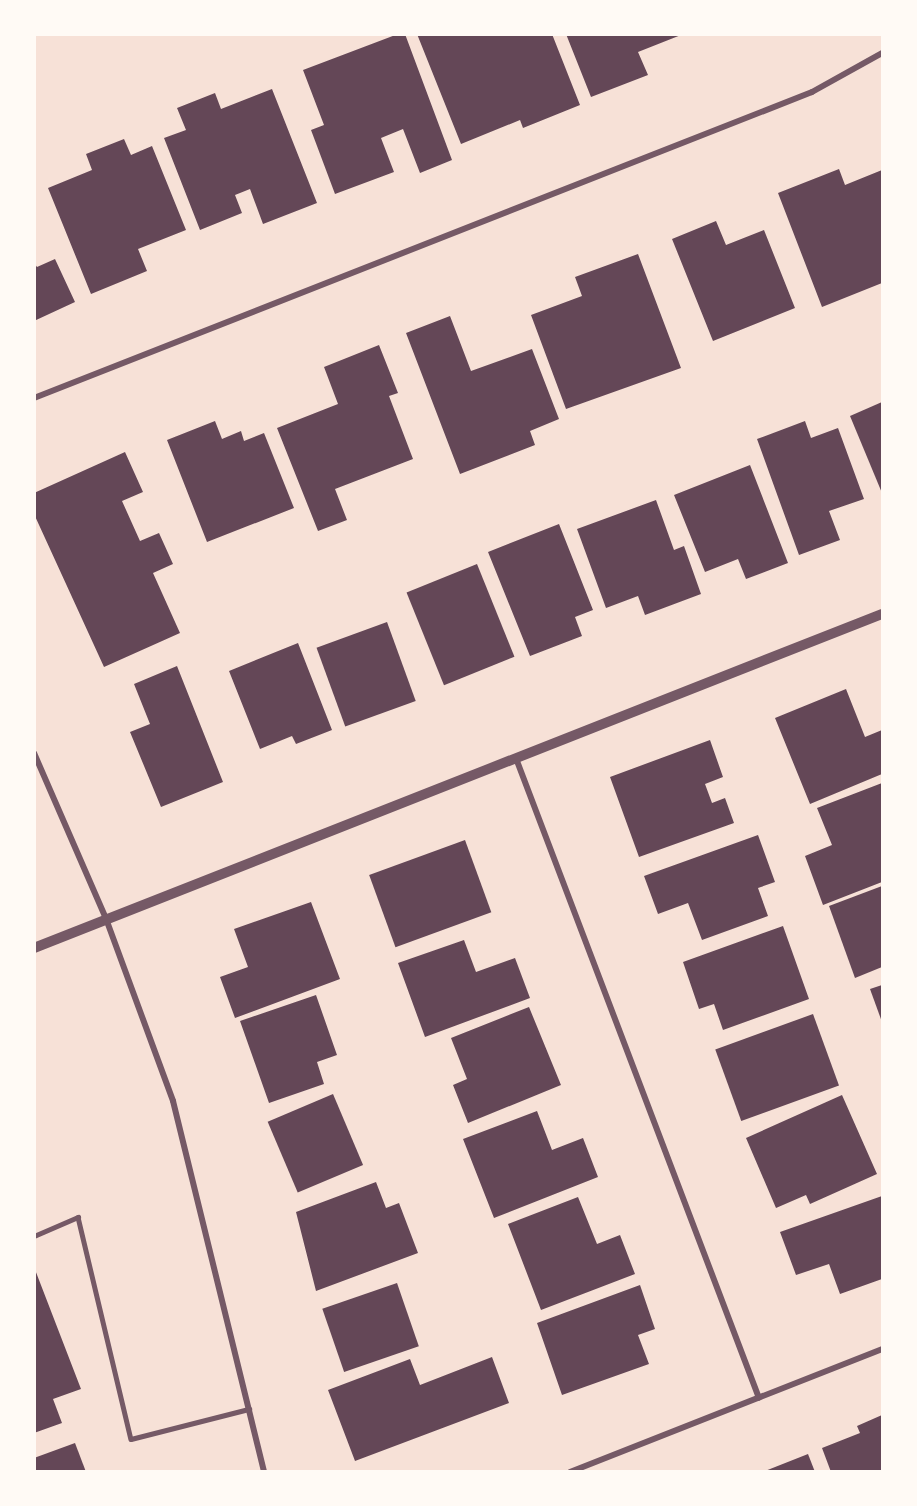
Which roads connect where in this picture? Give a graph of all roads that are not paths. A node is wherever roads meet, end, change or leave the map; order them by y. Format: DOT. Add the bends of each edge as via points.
graph roads {
  1 [pos="882,53"];
  2 [pos="34,398"];
  3 [pos="882,614"];
  4 [pos="34,753"];
  5 [pos="518,761"];
  6 [pos="36,762"];
  7 [pos="105,916"];
  8 [pos="34,948"];
  9 [pos="34,1236"];
  10 [pos="882,1349"];
  11 [pos="759,1398"];
  12 [pos="249,1409"];
  13 [pos="264,1472"];
  14 [pos="570,1472"];
  1 -- 2 [label="street" via="812,92"];
  3 -- 5 [label="street"];
  4 -- 6 [label="street"];
  5 -- 7 [label="street"];
  5 -- 11 [label="street"];
  6 -- 7 [label="street"];
  7 -- 8 [label="street"];
  7 -- 12 [label="street" via="188,1151"];
  9 -- 12 [label="lane" via="78,1217 131,1439"];
  10 -- 11 [label="street"];
  11 -- 14 [label="street"];
  12 -- 13 [label="street"];
}
